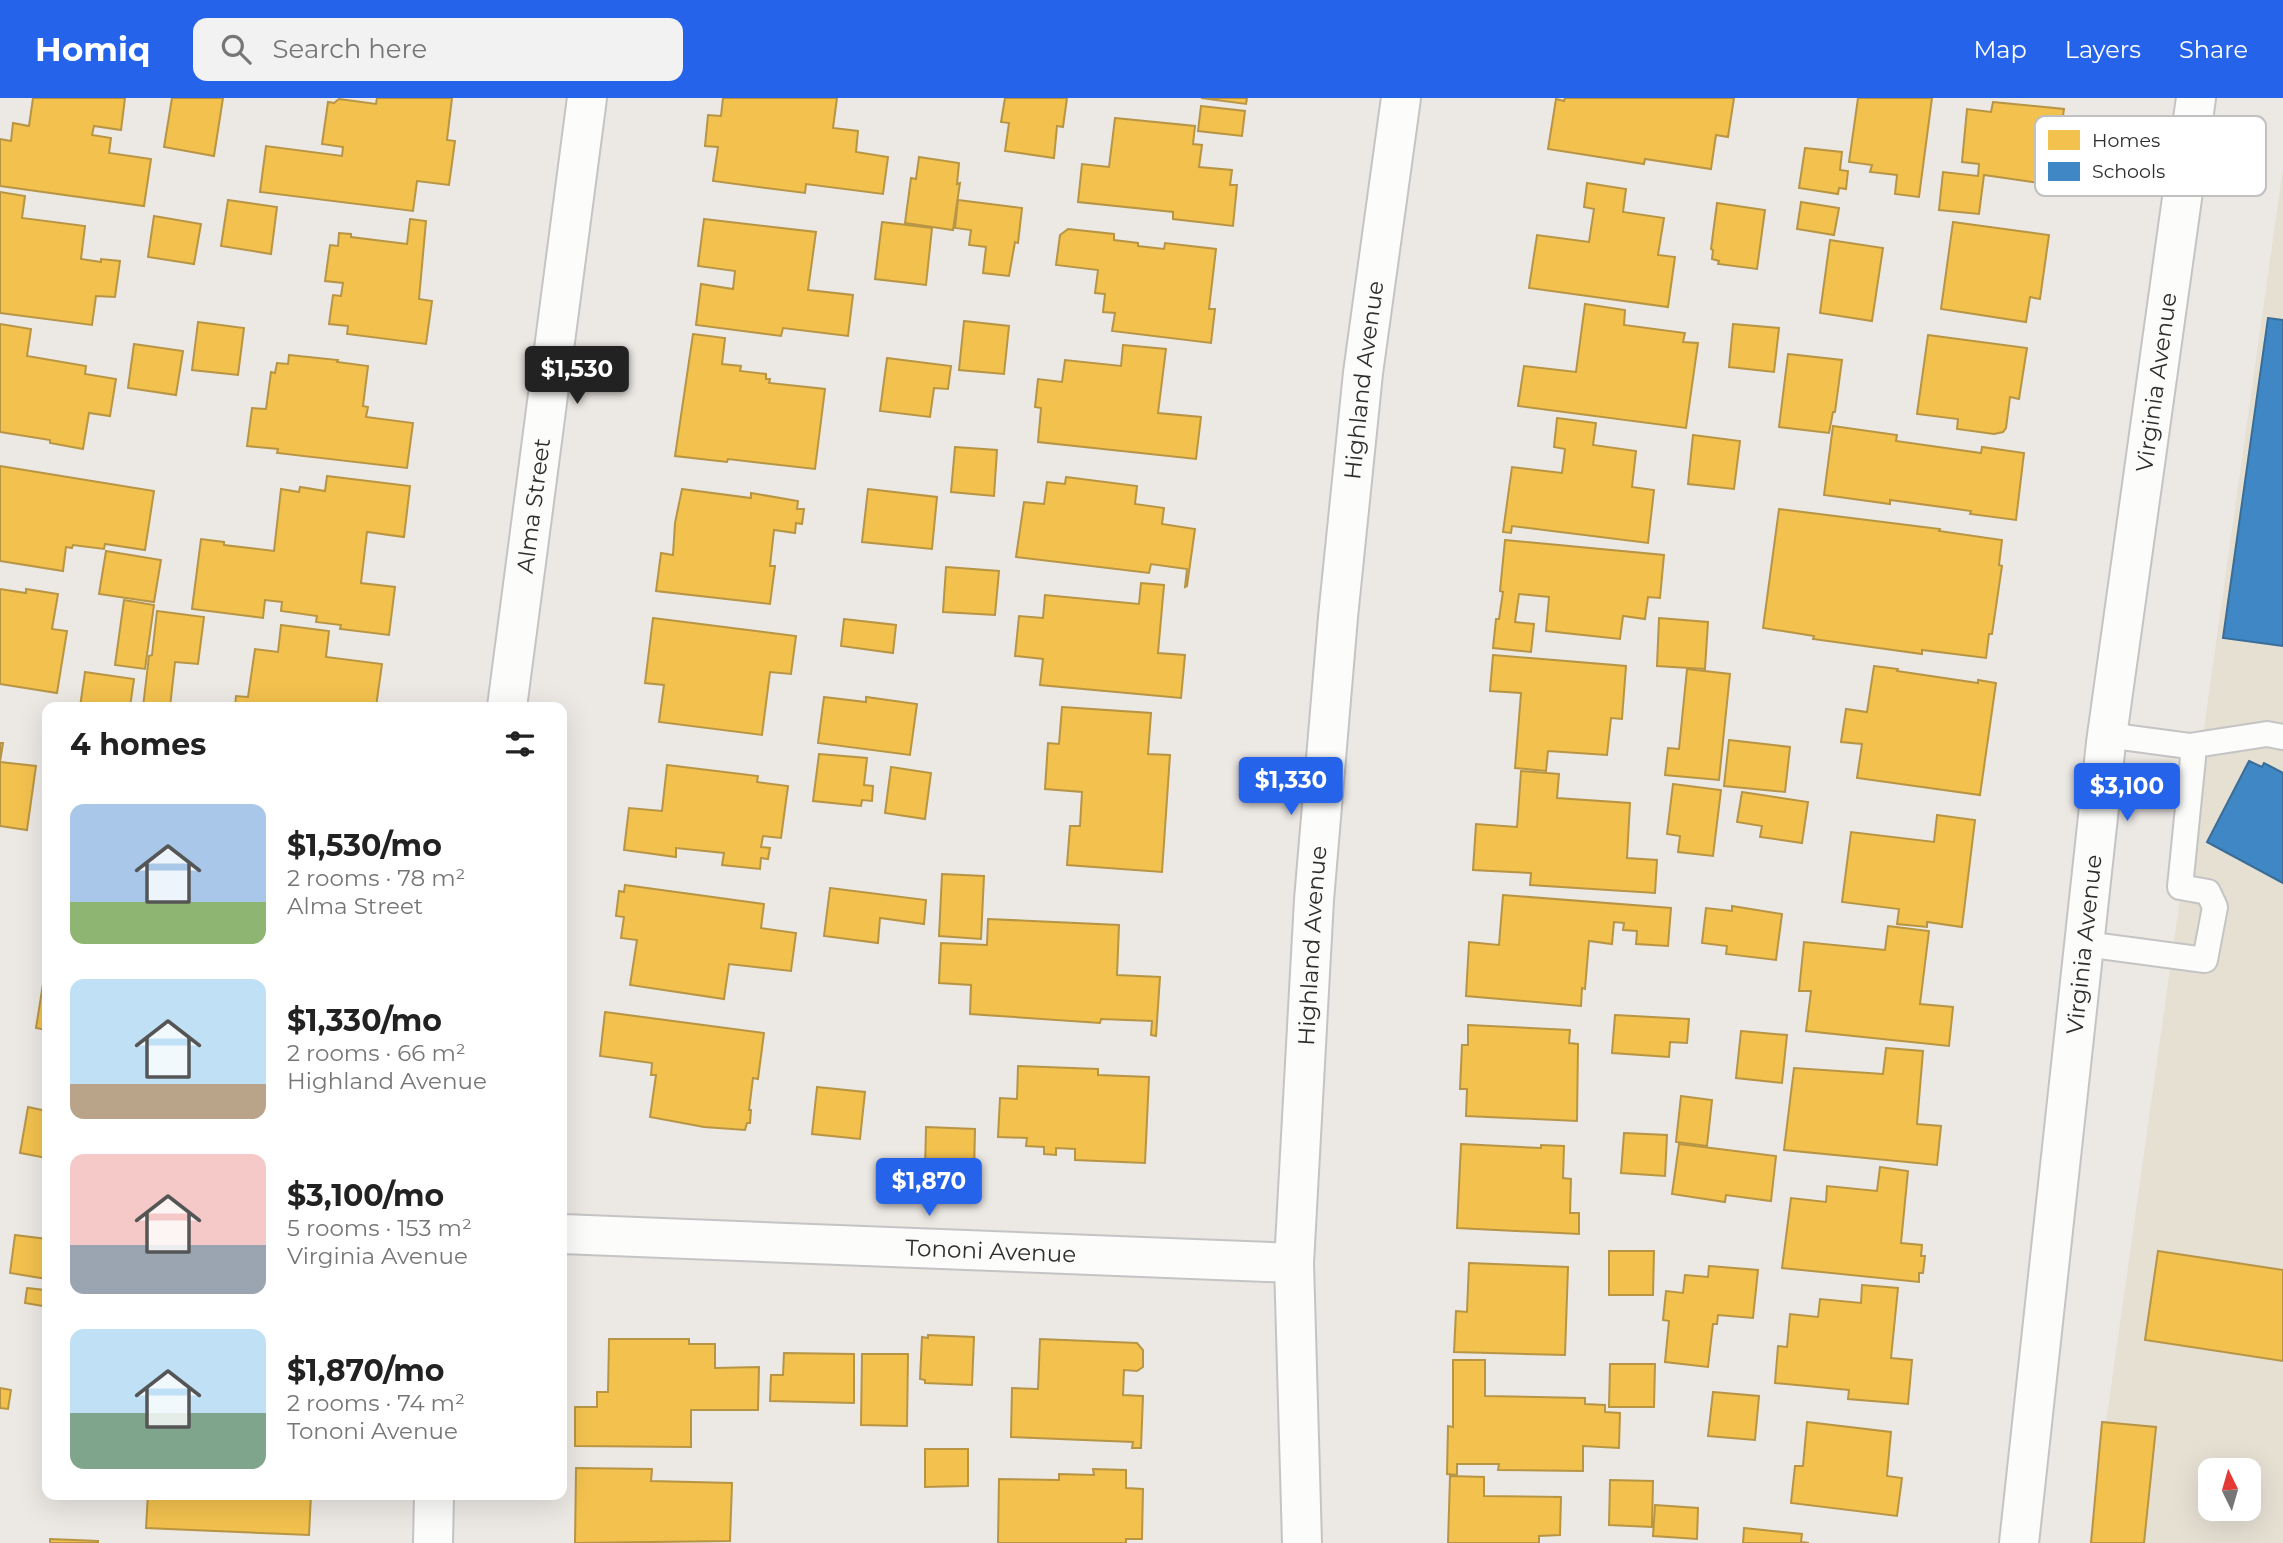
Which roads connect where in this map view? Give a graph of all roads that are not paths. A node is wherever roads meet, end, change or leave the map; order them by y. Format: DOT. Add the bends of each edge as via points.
graph roads {
  1 [pos="587,98"];
  2 [pos="1401,98"];
  3 [pos="2196,98"];
  4 [pos="2194,116"];
  5 [pos="2182,196"];
  6 [pos="508,702"];
  7 [pos="2108,735"];
  8 [pos="2283,737"];
  9 [pos="2189,746"];
  10 [pos="2085,944"];
  11 [pos="567,1234"];
  12 [pos="1294,1263"];
  13 [pos="434,1500"];
  14 [pos="433,1543"];
  15 [pos="1302,1543"];
  16 [pos="2019,1543"];
  1 -- 6 [label="street, Alma Street"];
  2 -- 12 [label="street, Highland Avenue" via="1363,373 1338,617 1314,900"];
  3 -- 4 [label="street, Virginia Avenue"];
  5 -- 7 [label="street, Virginia Avenue"];
  7 -- 9 [label="lane"];
  7 -- 10 [label="street, Virginia Avenue"];
  8 -- 9 [label="lane" via="2267,734"];
  9 -- 10 [label="lane" via="2193,758 2180,887 2208,892 2215,907 2205,960"];
  10 -- 16 [label="street, Virginia Avenue"];
  11 -- 12 [label="street, Tononi Avenue"];
  12 -- 15 [label="street, Highland Avenue"];
  13 -- 14 [label="street"];
}
